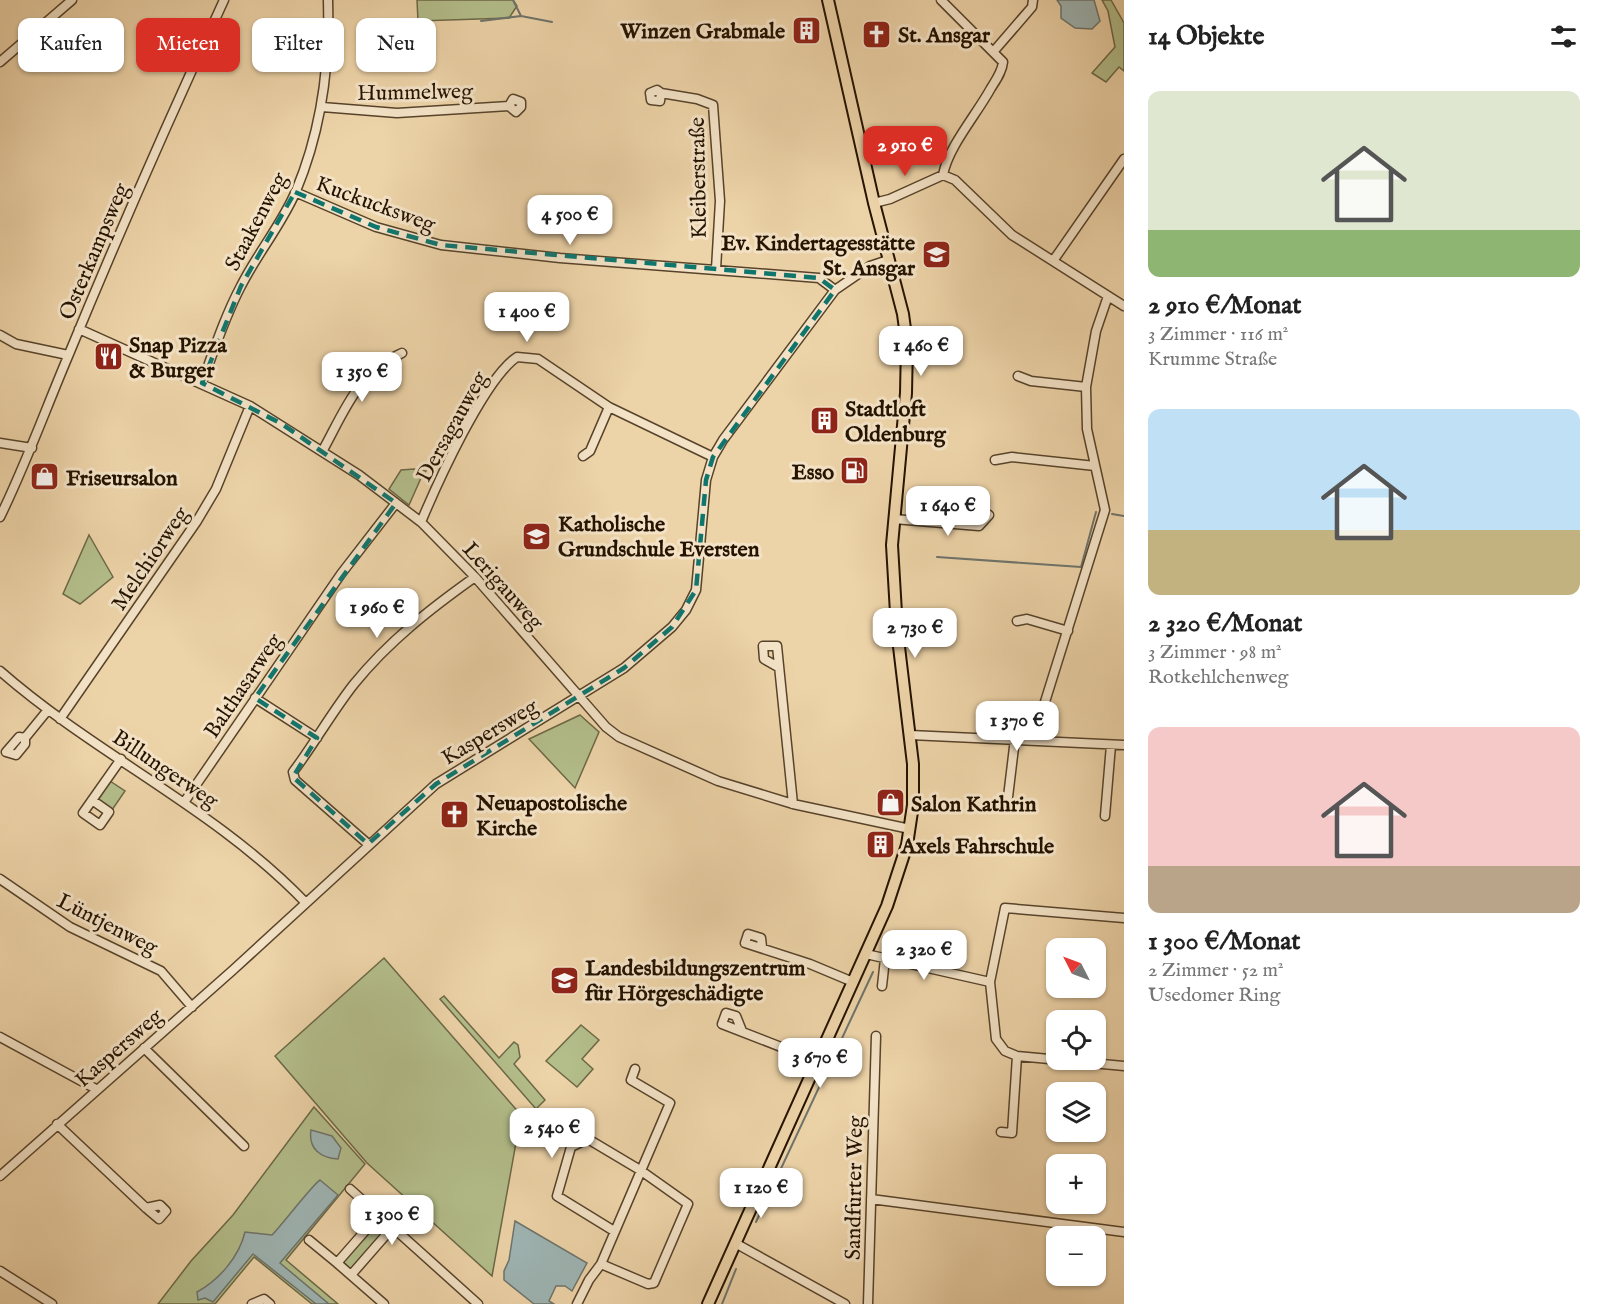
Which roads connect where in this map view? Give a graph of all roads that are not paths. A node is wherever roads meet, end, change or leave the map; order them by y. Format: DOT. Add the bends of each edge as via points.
graph roads {
  1 [pos="72,0"];
  2 [pos="224,0"];
  3 [pos="328,0"];
  4 [pos="828,0"];
  5 [pos="941,0"];
  6 [pos="1033,3"];
  7 [pos="994,51"];
  8 [pos="0,61"];
  9 [pos="661,93"];
  10 [pos="508,106"];
  11 [pos="322,107"];
  12 [pos="1124,159"];
  13 [pos="943,176"];
  14 [pos="295,192"];
  15 [pos="874,203"];
  16 [pos="888,260"];
  17 [pos="1053,261"];
  18 [pos="716,268"];
  19 [pos="835,290"];
  20 [pos="1108,296"];
  21 [pos="1124,306"];
  22 [pos="79,329"];
  23 [pos="0,334"];
  24 [pos="402,353"];
  25 [pos="68,355"];
  26 [pos="1018,376"];
  27 [pos="202,383"];
  28 [pos="1086,387"];
  29 [pos="250,406"];
  30 [pos="609,407"];
  31 [pos="0,443"];
  32 [pos="32,448"];
  33 [pos="322,450"];
  34 [pos="583,456"];
  35 [pos="713,457"];
  36 [pos="995,460"];
  37 [pos="1095,466"];
  38 [pos="396,503"];
  39 [pos="989,515"];
  40 [pos="0,517"];
  41 [pos="894,519"];
  42 [pos="421,522"];
  43 [pos="475,577"];
  44 [pos="1017,621"];
  45 [pos="1068,631"];
  46 [pos="778,667"];
  47 [pos="0,671"];
  48 [pos="579,697"];
  49 [pos="255,698"];
  50 [pos="47,711"];
  51 [pos="60,720"];
  52 [pos="910,735"];
  53 [pos="25,738"];
  54 [pos="317,738"];
  55 [pos="1015,739"];
  56 [pos="1041,740"];
  57 [pos="1111,745"];
  58 [pos="1124,746"];
  59 [pos="121,759"];
  60 [pos="92,800"];
  61 [pos="184,801"];
  62 [pos="1002,803"];
  63 [pos="793,804"];
  64 [pos="1105,816"];
  65 [pos="910,829"];
  66 [pos="368,844"];
  67 [pos="0,879"];
  68 [pos="306,903"];
  69 [pos="1124,918"];
  70 [pos="762,947"];
  71 [pos="866,954"];
  72 [pos="885,959"];
  73 [pos="853,982"];
  74 [pos="990,982"];
  75 [pos="882,986"];
  76 [pos="192,1007"];
  77 [pos="742,1031"];
  78 [pos="876,1036"];
  79 [pos="0,1038"];
  80 [pos="144,1048"];
  81 [pos="1017,1056"];
  82 [pos="817,1061"];
  83 [pos="1124,1066"];
  84 [pos="635,1069"];
  85 [pos="96,1089"];
  86 [pos="57,1124"];
  87 [pos="1001,1132"];
  88 [pos="244,1146"];
  89 [pos="640,1170"];
  90 [pos="0,1176"];
  91 [pos="350,1189"];
  92 [pos="871,1199"];
  93 [pos="146,1208"];
  94 [pos="379,1215"];
  95 [pos="392,1228"];
  96 [pos="614,1231"];
  97 [pos="1124,1232"];
  98 [pos="309,1240"];
  99 [pos="735,1243"];
  100 [pos="337,1263"];
  101 [pos="601,1264"];
  102 [pos="0,1271"];
  103 [pos="351,1275"];
  104 [pos="52,1304"];
  105 [pos="252,1304"];
  106 [pos="270,1304"];
  107 [pos="384,1304"];
  108 [pos="478,1304"];
  109 [pos="577,1304"];
  110 [pos="708,1304"];
  111 [pos="845,1304"];
  112 [pos="868,1304"];
  1 -- 8 [label="street"];
  2 -- 22 [label="street, Osterkampsweg"];
  3 -- 11 [label="street, Staakenweg" via="329,39"];
  4 -- 15 [label="main road"];
  5 -- 7 [label="street"];
  6 -- 7 [label="street"];
  7 -- 13 [label="street" via="1003,62 1001,71 945,162"];
  9 -- 18 [label="street, Kleiberstraße" via="713,105 720,201"];
  10 -- 11 [label="street, Hummelweg" via="397,113"];
  11 -- 14 [label="street, Staakenweg"];
  12 -- 17 [label="street"];
  13 -- 15 [label="street"];
  13 -- 17 [label="street" via="955,180 1001,226"];
  14 -- 18 [label="street, Kuckucksweg" via="376,227 441,245 560,258"];
  14 -- 27 [label="street, Staakenweg" via="241,286"];
  15 -- 16 [label="main road"];
  16 -- 19 [label="street, Kaspersweg" via="870,266"];
  16 -- 41 [label="main road" via="903,314 908,356"];
  17 -- 20 [label="street"];
  18 -- 19 [label="street, Kuckucksweg" via="819,278"];
  19 -- 35 [label="street, Kaspersweg" via="758,390"];
  20 -- 21 [label="street"];
  20 -- 28 [label="street" via="1096,331"];
  22 -- 25 [label="street, Osterkampsweg"];
  22 -- 27 [label="street, Lerigauweg"];
  23 -- 25 [label="street" via="16,344"];
  24 -- 33 [label="street" via="384,361 361,382"];
  25 -- 32 [label="street, Osterkampsweg"];
  26 -- 28 [label="street"];
  27 -- 29 [label="street, Lerigauweg"];
  28 -- 37 [label="street" via="1087,429"];
  29 -- 33 [label="street, Lerigauweg"];
  29 -- 51 [label="street, Melchiorweg" via="216,489 197,521"];
  30 -- 34 [label="street" via="590,452"];
  30 -- 35 [label="street, Dersagauweg"];
  30 -- 42 [label="street, Dersagauweg" via="538,359 517,357 465,429"];
  31 -- 32 [label="street"];
  32 -- 40 [label="street, Osterkampsweg"];
  33 -- 38 [label="street, Lerigauweg"];
  35 -- 48 [label="street, Kaspersweg" via="706,480 700,564 692,601 667,632 624,668"];
  36 -- 37 [label="street" via="1012,457"];
  37 -- 45 [label="street" via="1105,510"];
  38 -- 42 [label="street, Lerigauweg"];
  38 -- 49 [label="street, Balthasarweg"];
  39 -- 41 [label="street" via="979,526"];
  41 -- 52 [label="main road" via="893,586"];
  42 -- 43 [label="street, Lerigauweg"];
  43 -- 48 [label="street, Lerigauweg"];
  43 -- 54 [label="street" via="393,640 352,686"];
  44 -- 45 [label="street" via="1027,619"];
  45 -- 56 [label="street" via="1044,705"];
  46 -- 63 [label="street"];
  47 -- 50 [label="street, Billungerweg"];
  48 -- 63 [label="street, Lerigauweg" via="606,727 639,748 718,781"];
  48 -- 66 [label="street, Kaspersweg" via="436,784"];
  49 -- 54 [label="street"];
  49 -- 61 [label="street, Balthasarweg"];
  50 -- 51 [label="street, Billungerweg"];
  50 -- 53 [label="street"];
  51 -- 59 [label="street, Billungerweg"];
  52 -- 55 [label="street"];
  52 -- 65 [label="main road"];
  54 -- 66 [label="street" via="293,777"];
  55 -- 56 [label="street"];
  55 -- 62 [label="street" via="1008,797"];
  56 -- 57 [label="street"];
  57 -- 58 [label="street"];
  57 -- 64 [label="street"];
  59 -- 60 [label="street"];
  59 -- 61 [label="street, Billungerweg"];
  61 -- 68 [label="street, Billungerweg" via="253,854"];
  63 -- 65 [label="street, Lerigauweg"];
  65 -- 71 [label="main road" via="902,863"];
  66 -- 68 [label="street, Kaspersweg"];
  67 -- 76 [label="street, Lüntjenweg" via="70,927 161,971"];
  68 -- 76 [label="street, Kaspersweg"];
  69 -- 74 [label="street" via="1005,908"];
  70 -- 73 [label="street"];
  71 -- 72 [label="street"];
  71 -- 73 [label="main road"];
  72 -- 74 [label="street"];
  72 -- 75 [label="street"];
  73 -- 82 [label="main road"];
  74 -- 81 [label="street" via="996,1039 1005,1051"];
  76 -- 80 [label="street, Kaspersweg"];
  77 -- 82 [label="street"];
  78 -- 92 [label="street, Sandfurter Weg"];
  79 -- 85 [label="street"];
  80 -- 85 [label="street, Kaspersweg"];
  80 -- 88 [label="street"];
  81 -- 83 [label="street"];
  81 -- 87 [label="street" via="1012,1133"];
  82 -- 99 [label="main road"];
  84 -- 89 [label="street" via="631,1080 670,1103"];
  85 -- 86 [label="street, Kaspersweg"];
  86 -- 90 [label="street, Kaspersweg"];
  86 -- 93 [label="street"];
  89 -- 96 [label="street"];
  89 -- 96 [label="street" via="588,1139 571,1147 557,1196"];
  89 -- 101 [label="street" via="688,1204 654,1284"];
  91 -- 94 [label="street"];
  92 -- 97 [label="street"];
  92 -- 112 [label="street, Sandfurter Weg"];
  94 -- 95 [label="street"];
  94 -- 100 [label="street"];
  95 -- 103 [label="street"];
  95 -- 108 [label="street"];
  96 -- 101 [label="street"];
  98 -- 100 [label="street"];
  99 -- 110 [label="main road"];
  99 -- 111 [label="street"];
  100 -- 103 [label="street"];
  101 -- 109 [label="street"];
  102 -- 104 [label="street"];
  103 -- 107 [label="street"];
  105 -- 106 [label="street" via="264,1299"];
}
